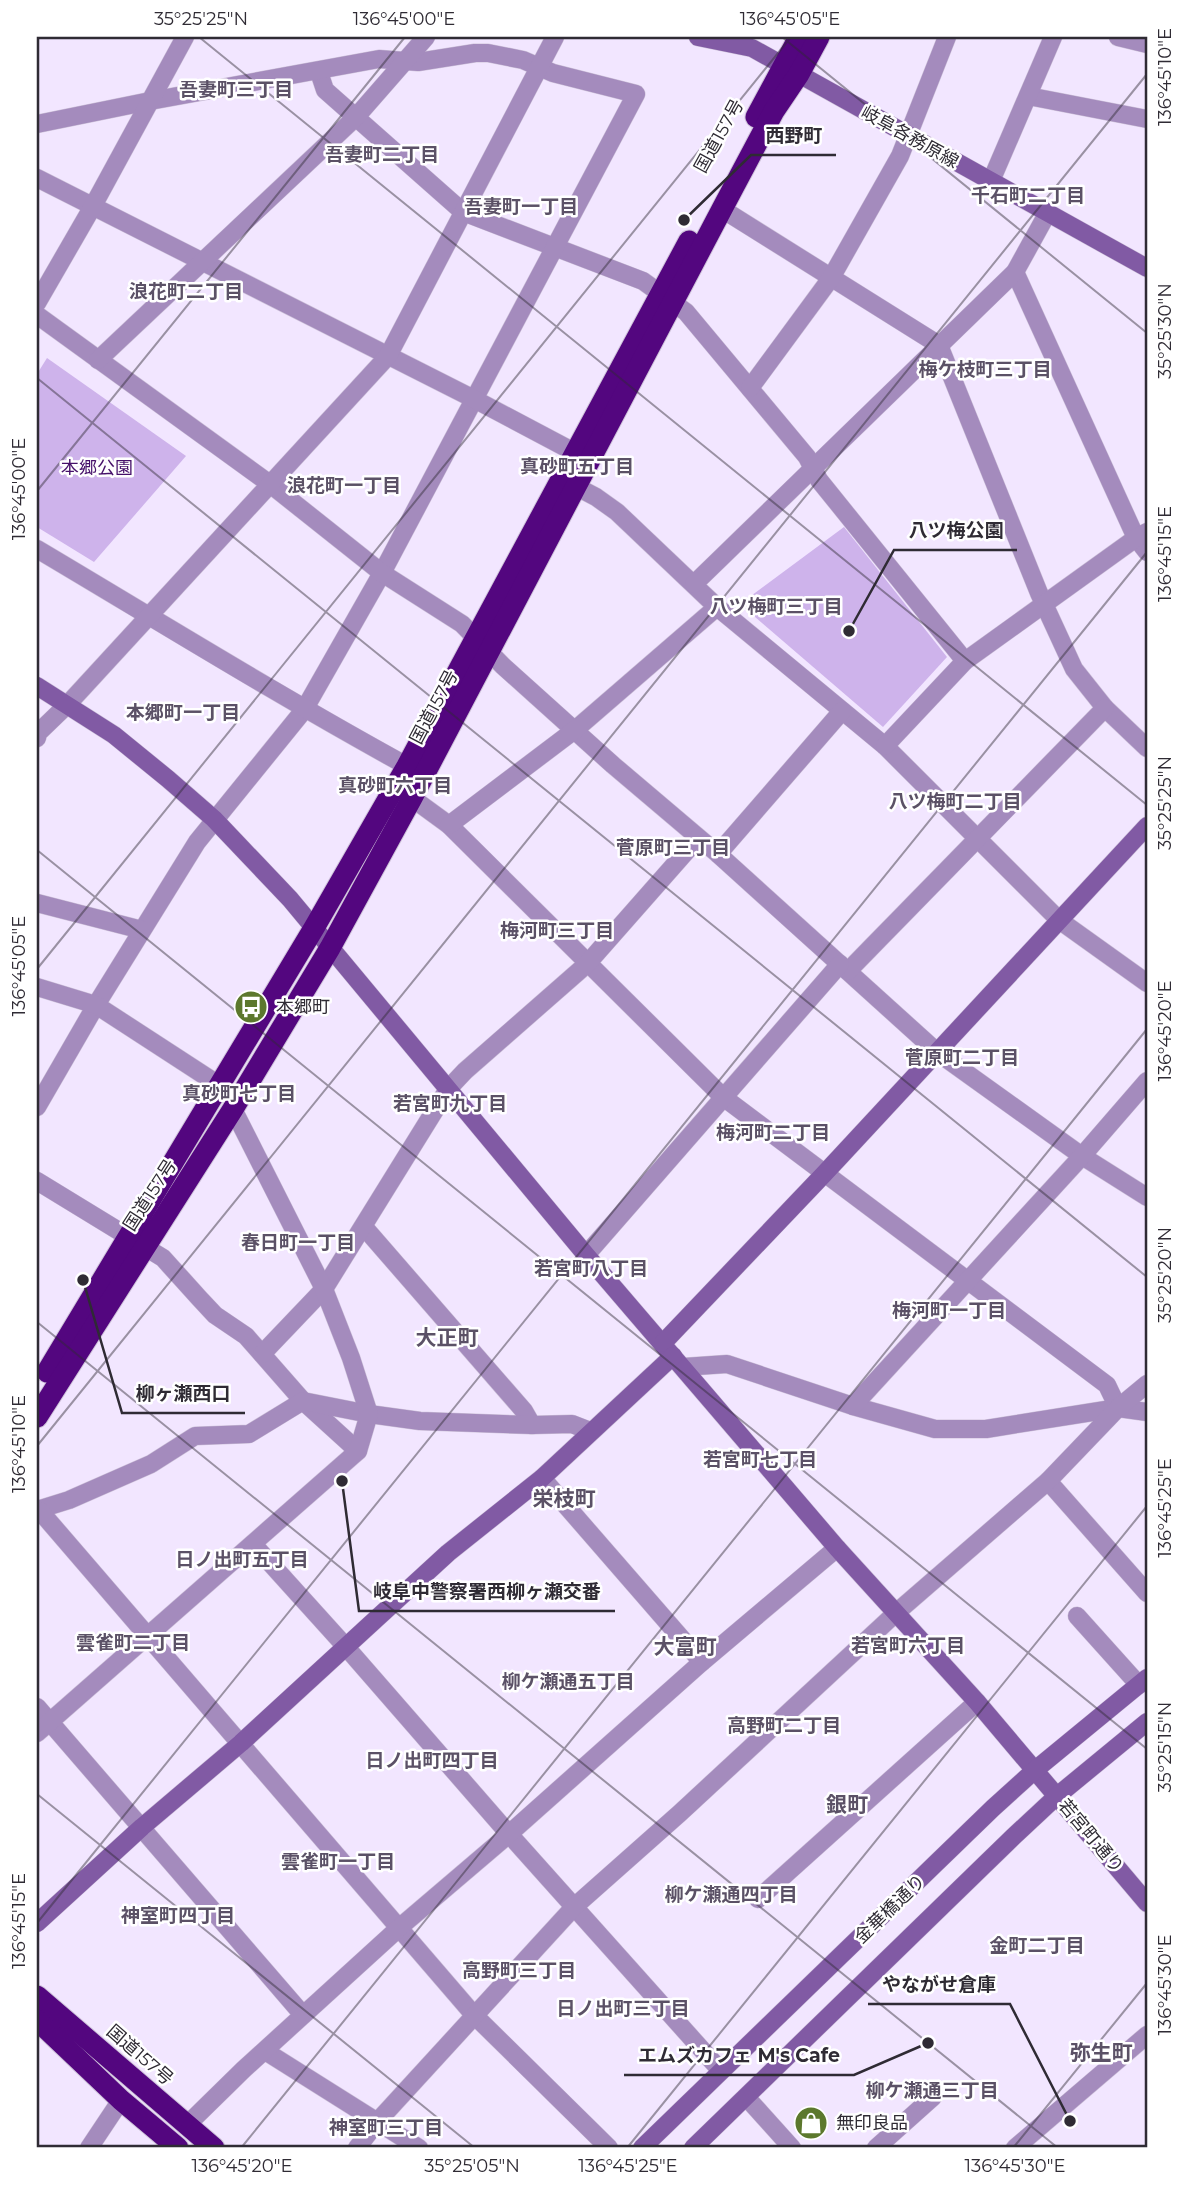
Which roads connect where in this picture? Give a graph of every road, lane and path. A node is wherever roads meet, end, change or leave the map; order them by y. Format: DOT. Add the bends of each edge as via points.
graph roads {
  1 [pos="185,37"];
  2 [pos="426,37"];
  3 [pos="555,37"];
  4 [pos="698,37"];
  5 [pos="799,37"];
  6 [pos="819,37"];
  7 [pos="947,37"];
  8 [pos="1053,37"];
  9 [pos="1118,37"];
  10 [pos="1147,44"];
  11 [pos="405,61"];
  12 [pos="539,68"];
  13 [pos="791,70"];
  14 [pos="319,72"];
  15 [pos="1028,96"];
  16 [pos="150,101"];
  17 [pos="356,117"];
  18 [pos="1147,119"];
  19 [pos="37,124"];
  20 [pos="907,135"];
  21 [pos="37,178"];
  22 [pos="991,181"];
  23 [pos="93,206"];
  24 [pos="722,209"];
  25 [pos="463,212"];
  26 [pos="1047,214"];
  27 [pos="554,248"];
  28 [pos="201,261"];
  29 [pos="1147,268"];
  30 [pos="1015,272"];
  31 [pos="831,278"];
  32 [pos="667,298"];
  33 [pos="37,303"];
  34 [pos="37,315"];
  35 [pos="939,345"];
  36 [pos="388,356"];
  37 [pos="98,360"];
  38 [pos="750,388"];
  39 [pos="474,399"];
  40 [pos="576,453"];
  41 [pos="813,468"];
  42 [pos="270,484"];
  43 [pos="575,486"];
  44 [pos="1144,541"];
  45 [pos="37,549"];
  46 [pos="382,573"];
  47 [pos="694,584"];
  48 [pos="1044,605"];
  49 [pos="717,607"];
  50 [pos="148,614"];
  51 [pos="482,645"];
  52 [pos="965,661"];
  53 [pos="37,686"];
  54 [pos="68,704"];
  55 [pos="1105,708"];
  56 [pos="304,710"];
  57 [pos="842,711"];
  58 [pos="576,729"];
  59 [pos="37,738"];
  60 [pos="885,746"];
  61 [pos="1147,748"];
  62 [pos="407,766"];
  63 [pos="412,798"];
  64 [pos="214,819"];
  65 [pos="449,825"];
  66 [pos="1147,826"];
  67 [pos="698,838"];
  68 [pos="979,838"];
  69 [pos="718,855"];
  70 [pos="37,903"];
  71 [pos="1059,920"];
  72 [pos="314,928"];
  73 [pos="142,930"];
  74 [pos="330,948"];
  75 [pos="587,964"];
  76 [pos="844,967"];
  77 [pos="1147,983"];
  78 [pos="37,987"];
  79 [pos="96,1004"];
  80 [pos="937,1052"];
  81 [pos="1147,1081"];
  82 [pos="219,1085"];
  83 [pos="448,1089"];
  84 [pos="723,1097"];
  85 [pos="37,1107"];
  86 [pos="233,1109"];
  87 [pos="1082,1156"];
  88 [pos="824,1174"];
  89 [pos="37,1181"];
  90 [pos="1147,1197"];
  91 [pos="364,1227"];
  92 [pos="136,1243"];
  93 [pos="586,1255"];
  94 [pos="967,1282"];
  95 [pos="324,1289"];
  96 [pos="262,1354"];
  97 [pos="673,1355"];
  98 [pos="39,1380"];
  99 [pos="1147,1384"];
  100 [pos="303,1401"];
  101 [pos="853,1406"];
  102 [pos="1118,1408"];
  103 [pos="1147,1412"];
  104 [pos="369,1414"];
  105 [pos="37,1417"];
  106 [pos="532,1425"];
  107 [pos="590,1432"];
  108 [pos="358,1451"];
  109 [pos="542,1478"];
  110 [pos="1048,1481"];
  111 [pos="38,1511"];
  112 [pos="253,1544"];
  113 [pos="837,1548"];
  114 [pos="1147,1593"];
  115 [pos="897,1612"];
  116 [pos="1077,1616"];
  117 [pos="148,1636"];
  118 [pos="346,1647"];
  119 [pos="702,1662"];
  120 [pos="1143,1682"];
  121 [pos="977,1702"];
  122 [pos="37,1707"];
  123 [pos="1147,1722"];
  124 [pos="43,1727"];
  125 [pos="241,1742"];
  126 [pos="1035,1770"];
  127 [pos="1057,1796"];
  128 [pos="142,1827"];
  129 [pos="509,1834"];
  130 [pos="758,1899"];
  131 [pos="1147,1903"];
  132 [pos="574,1907"];
  133 [pos="37,1923"];
  134 [pos="400,1927"];
  135 [pos="37,1996"];
  136 [pos="303,2015"];
  137 [pos="474,2015"];
  138 [pos="37,2020"];
  139 [pos="1147,2035"];
  140 [pos="265,2051"];
  141 [pos="722,2071"];
  142 [pos="933,2097"];
  143 [pos="747,2098"];
  144 [pos="121,2100"];
  145 [pos="377,2122"];
  146 [pos="189,2127"];
  147 [pos="89,2148"];
  148 [pos="178,2148"];
  149 [pos="214,2148"];
  150 [pos="356,2148"];
  151 [pos="419,2148"];
  152 [pos="609,2148"];
  153 [pos="642,2148"];
  154 [pos="693,2148"];
  155 [pos="792,2148"];
  156 [pos="876,2148"];
  157 [pos="1015,2148"];
  1 -- 16 [label="street"];
  2 -- 11 [label="street"];
  3 -- 12 [label="street"];
  4 -- 13 [label="street, 岐阜各務原線" via="752,48"];
  5 -- 13 [label="highway, 国道157号"];
  6 -- 13 [label="highway, 国道157号"];
  7 -- 20 [label="street"];
  8 -- 15 [label="street"];
  9 -- 10 [label="street"];
  11 -- 12 [label="street" via="488,53"];
  11 -- 14 [label="street" via="379,59"];
  11 -- 17 [label="street"];
  12 -- 25 [label="street"];
  12 -- 27 [label="street" via="636,94"];
  13 -- 20 [label="street, 岐阜各務原線"];
  13 -- 24 [label="highway, 国道157号"];
  13 -- 32 [label="highway, 国道157号"];
  14 -- 16 [label="street"];
  14 -- 17 [label="street" via="325,90"];
  15 -- 18 [label="street"];
  15 -- 22 [label="street"];
  16 -- 19 [label="street"];
  16 -- 23 [label="street"];
  17 -- 25 [label="street"];
  17 -- 28 [label="street"];
  20 -- 22 [label="street, 岐阜各務原線"];
  20 -- 31 [label="street" via="900,156"];
  21 -- 23 [label="street"];
  22 -- 26 [label="street, 岐阜各務原線"];
  23 -- 28 [label="street"];
  23 -- 33 [label="street"];
  24 -- 31 [label="street"];
  24 -- 32 [label="highway, 国道157号"];
  25 -- 27 [label="street"];
  25 -- 36 [label="street"];
  26 -- 29 [label="street, 岐阜各務原線"];
  26 -- 30 [label="street"];
  27 -- 32 [label="street" via="643,281"];
  27 -- 39 [label="street"];
  28 -- 36 [label="street"];
  28 -- 37 [label="street"];
  30 -- 35 [label="street"];
  30 -- 44 [label="street"];
  31 -- 35 [label="street"];
  31 -- 38 [label="street"];
  32 -- 38 [label="street" via="691,316"];
  32 -- 40 [label="highway, 国道157号"];
  32 -- 43 [label="highway, 国道157号"];
  34 -- 37 [label="street"];
  35 -- 41 [label="street"];
  35 -- 48 [label="street"];
  36 -- 39 [label="street"];
  36 -- 42 [label="street"];
  37 -- 42 [label="street"];
  38 -- 41 [label="street"];
  39 -- 40 [label="street"];
  39 -- 46 [label="street"];
  40 -- 51 [label="highway, 国道157号"];
  41 -- 47 [label="street"];
  41 -- 52 [label="street"];
  42 -- 46 [label="street"];
  42 -- 50 [label="street"];
  43 -- 47 [label="street" via="617,512"];
  43 -- 51 [label="highway, 国道157号"];
  44 -- 48 [label="street"];
  45 -- 50 [label="street"];
  46 -- 51 [label="street" via="462,624"];
  46 -- 56 [label="street"];
  47 -- 49 [label="street"];
  48 -- 52 [label="street"];
  48 -- 55 [label="street" via="1074,669"];
  49 -- 57 [label="street"];
  49 -- 58 [label="street"];
  50 -- 54 [label="street"];
  50 -- 56 [label="street"];
  51 -- 58 [label="street"];
  51 -- 62 [label="highway, 国道157号"];
  51 -- 63 [label="highway, 国道157号"];
  52 -- 60 [label="street"];
  53 -- 54 [label="street, 若宮町通り"];
  54 -- 59 [label="street"];
  54 -- 64 [label="street, 若宮町通り" via="114,735"];
  55 -- 61 [label="street"];
  55 -- 68 [label="street"];
  56 -- 62 [label="street"];
  56 -- 64 [label="street"];
  57 -- 60 [label="street"];
  57 -- 69 [label="street"];
  58 -- 65 [label="street"];
  58 -- 67 [label="street"];
  60 -- 68 [label="street"];
  62 -- 72 [label="highway, 国道157号"];
  63 -- 65 [label="street"];
  63 -- 74 [label="highway, 国道157号"];
  64 -- 72 [label="street, 若宮町通り"];
  64 -- 73 [label="street"];
  65 -- 75 [label="street"];
  66 -- 71 [label="street"];
  67 -- 69 [label="street"];
  67 -- 75 [label="street"];
  68 -- 71 [label="street"];
  68 -- 76 [label="street"];
  69 -- 76 [label="street"];
  70 -- 73 [label="street"];
  71 -- 77 [label="street"];
  71 -- 80 [label="street"];
  72 -- 74 [label="street, 若宮町通り"];
  72 -- 82 [label="highway, 国道157号"];
  73 -- 79 [label="street"];
  74 -- 83 [label="street, 若宮町通り"];
  74 -- 86 [label="highway, 国道157号"];
  75 -- 83 [label="street"];
  75 -- 84 [label="street"];
  76 -- 80 [label="street"];
  76 -- 84 [label="street"];
  78 -- 79 [label="street"];
  79 -- 82 [label="street"];
  79 -- 85 [label="street"];
  80 -- 87 [label="street"];
  80 -- 88 [label="street"];
  81 -- 87 [label="street"];
  82 -- 92 [label="highway, 国道157号"];
  83 -- 91 [label="street"];
  83 -- 93 [label="street, 若宮町通り"];
  84 -- 88 [label="street"];
  84 -- 93 [label="street"];
  86 -- 92 [label="highway, 国道157号"];
  86 -- 95 [label="street"];
  87 -- 90 [label="street"];
  87 -- 94 [label="street"];
  88 -- 94 [label="street"];
  88 -- 97 [label="street"];
  89 -- 92 [label="street"];
  91 -- 95 [label="street"];
  91 -- 106 [label="street"];
  92 -- 96 [label="street" via="163,1258 215,1315 246,1336"];
  92 -- 98 [label="highway, 国道157号"];
  92 -- 105 [label="highway, 国道157号"];
  93 -- 97 [label="street, 若宮町通り"];
  94 -- 101 [label="street"];
  94 -- 102 [label="street" via="1107,1385"];
  95 -- 96 [label="street"];
  95 -- 104 [label="street"];
  96 -- 100 [label="street"];
  97 -- 101 [label="street" via="727,1364"];
  97 -- 107 [label="street"];
  97 -- 113 [label="street, 若宮町通り"];
  99 -- 102 [label="street"];
  100 -- 104 [label="street"];
  100 -- 108 [label="street"];
  100 -- 111 [label="street" via="249,1434 195,1436 151,1464"];
  101 -- 102 [label="street" via="935,1429 986,1429"];
  102 -- 103 [label="street"];
  102 -- 110 [label="street"];
  104 -- 106 [label="street" via="420,1421"];
  104 -- 108 [label="street"];
  106 -- 107 [label="street" via="572,1424"];
  107 -- 109 [label="street"];
  108 -- 112 [label="street"];
  109 -- 118 [label="street" via="447,1553"];
  109 -- 119 [label="street"];
  110 -- 114 [label="street"];
  110 -- 115 [label="street"];
  111 -- 117 [label="street"];
  112 -- 117 [label="street"];
  112 -- 118 [label="street"];
  113 -- 115 [label="street, 若宮町通り"];
  113 -- 119 [label="street"];
  115 -- 121 [label="street, 若宮町通り"];
  115 -- 132 [label="street"];
  116 -- 120 [label="street"];
  117 -- 124 [label="street"];
  117 -- 125 [label="street"];
  118 -- 125 [label="street"];
  118 -- 129 [label="street"];
  119 -- 129 [label="street"];
  120 -- 126 [label="street, 金華橋通り"];
  121 -- 126 [label="street, 若宮町通り"];
  121 -- 130 [label="street"];
  122 -- 124 [label="street"];
  123 -- 127 [label="street, 金華橋通り"];
  124 -- 128 [label="street"];
  125 -- 128 [label="street"];
  125 -- 134 [label="street"];
  126 -- 127 [label="street, 若宮町通り"];
  126 -- 141 [label="street, 金華橋通り"];
  127 -- 131 [label="street, 若宮町通り"];
  127 -- 143 [label="street, 金華橋通り"];
  128 -- 133 [label="street"];
  128 -- 136 [label="street"];
  129 -- 132 [label="street"];
  129 -- 134 [label="street"];
  132 -- 137 [label="street"];
  132 -- 141 [label="street"];
  134 -- 136 [label="street"];
  134 -- 137 [label="street"];
  135 -- 146 [label="highway, 国道157号"];
  136 -- 140 [label="street"];
  137 -- 145 [label="street"];
  137 -- 152 [label="street"];
  138 -- 144 [label="highway"];
  139 -- 157 [label="street"];
  140 -- 145 [label="street"];
  140 -- 146 [label="street"];
  141 -- 153 [label="street, 金華橋通り"];
  142 -- 156 [label="street"];
  143 -- 154 [label="street, 金華橋通り"];
  143 -- 155 [label="street"];
  144 -- 147 [label="street"];
  144 -- 148 [label="highway"];
  145 -- 150 [label="street"];
  145 -- 151 [label="street"];
  146 -- 149 [label="highway, 国道157号"];
}
